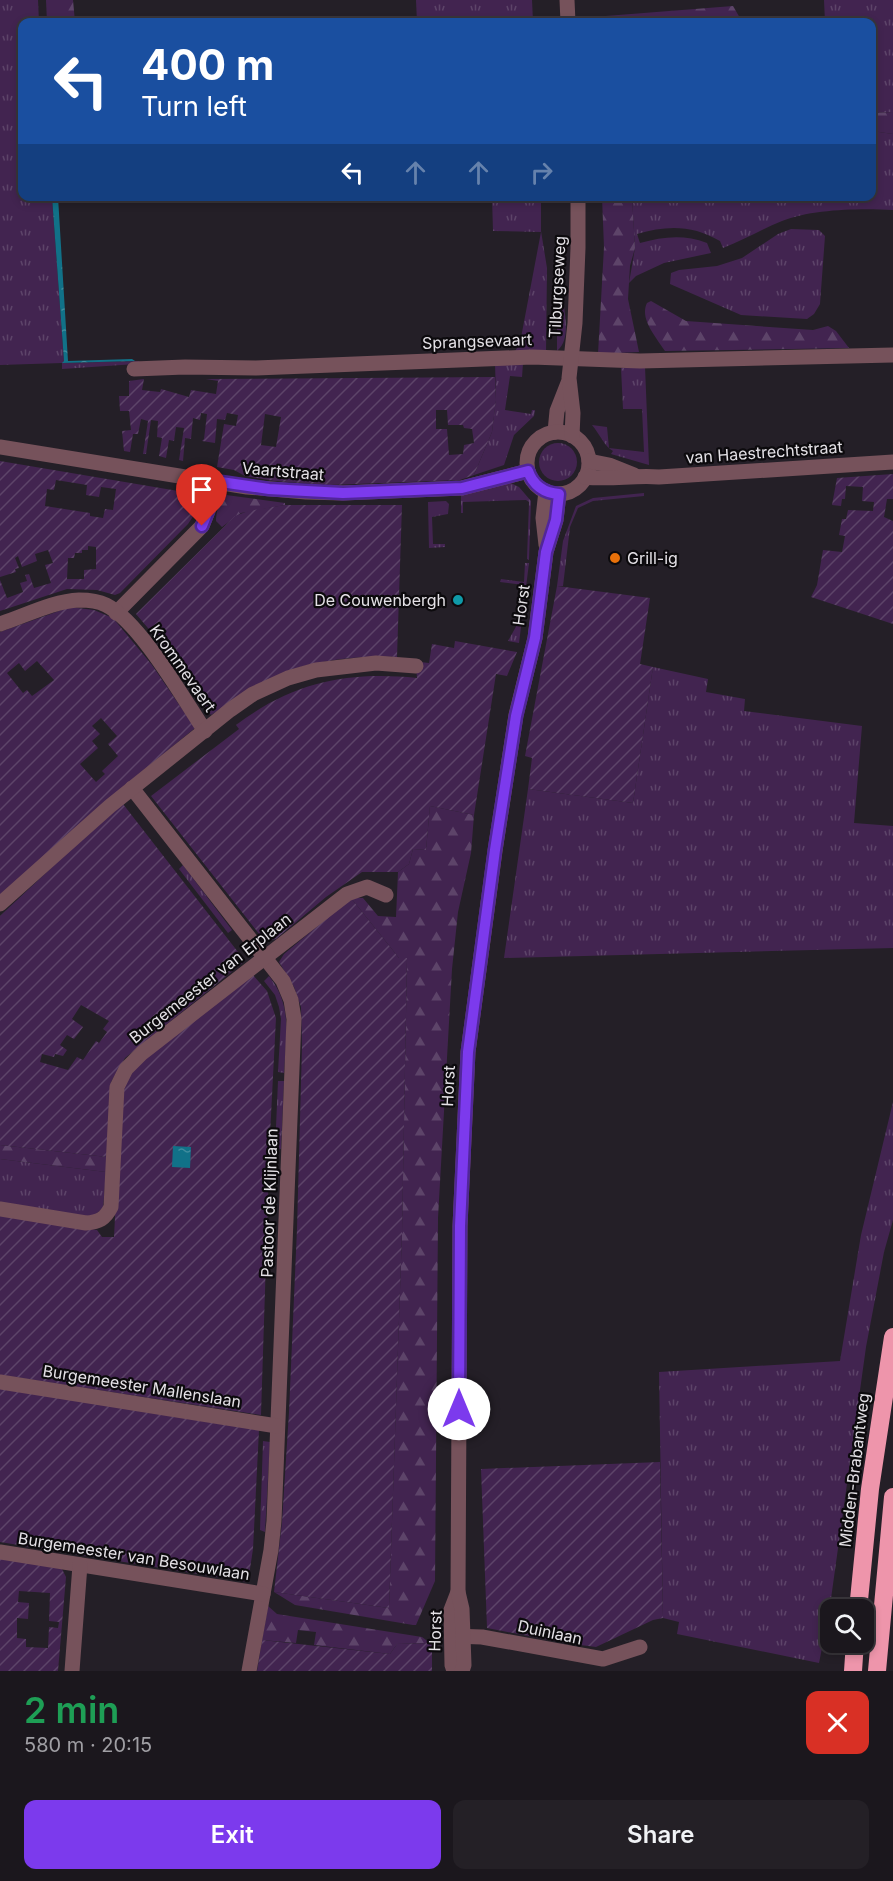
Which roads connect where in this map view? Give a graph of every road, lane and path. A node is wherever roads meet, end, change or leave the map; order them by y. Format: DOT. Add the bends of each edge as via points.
graph roads {
  1 [pos="567,0"];
  2 [pos="568,18"];
  3 [pos="578,201"];
  4 [pos="893,355"];
  5 [pos="572,357"];
  6 [pos="134,369"];
  7 [pos="569,378"];
  8 [pos="555,432"];
  9 [pos="572,436"];
  10 [pos="0,447"];
  11 [pos="589,461"];
  12 [pos="893,462"];
  13 [pos="528,471"];
  14 [pos="637,476"];
  15 [pos="585,477"];
  16 [pos="214,481"];
  17 [pos="552,493"];
  18 [pos="116,613"];
  19 [pos="0,624"];
  20 [pos="416,666"];
  21 [pos="205,731"];
  22 [pos="132,788"];
  23 [pos="386,895"];
  24 [pos="0,904"];
  25 [pos="265,958"];
  26 [pos="0,1209"];
  27 [pos="893,1337"];
  28 [pos="0,1382"];
  29 [pos="278,1426"];
  30 [pos="893,1497"];
  31 [pos="0,1552"];
  32 [pos="80,1565"];
  33 [pos="263,1594"];
  34 [pos="859,1599"];
  35 [pos="457,1636"];
  36 [pos="640,1647"];
  37 [pos="854,1653"];
  38 [pos="72,1671"];
  39 [pos="249,1671"];
  40 [pos="454,1671"];
  41 [pos="462,1671"];
  42 [pos="853,1671"];
  43 [pos="877,1671"];
  1 -- 2 [label="street"];
  3 -- 5 [label="street, Tilburgseweg"];
  4 -- 5 [label="street, Sprangsevaart" via="640,361"];
  5 -- 6 [label="street, Sprangsevaart"];
  5 -- 7 [label="street, Tilburgseweg"];
  7 -- 8 [label="street, Tilburgseweg" via="557,411"];
  7 -- 9 [label="street, Tilburgseweg"];
  8 -- 9 [label="street"];
  8 -- 13 [label="street" via="532,445"];
  9 -- 11 [label="street" via="580,442"];
  10 -- 16 [label="street, Vaartstraat"];
  11 -- 14 [label="street, van Haestrechtstraat"];
  11 -- 15 [label="street"];
  12 -- 14 [label="street, van Haestrechtstraat"];
  13 -- 16 [label="street, Vaartstraat" via="462,488 353,493 269,489"];
  13 -- 17 [label="street" via="534,483"];
  14 -- 15 [label="street, van Haestrechtstraat"];
  15 -- 17 [label="street" via="574,489"];
  16 -- 18 [label="street" via="202,526"];
  17 -- 35 [label="street, Horst" via="556,520 546,552 535,638 516,716 468,1052 460,1226 458,1592 462,1609"];
  18 -- 19 [label="street, Krommevaert" via="96,602 71,600"];
  18 -- 21 [label="street, Krommevaert" via="152,651"];
  20 -- 21 [label="street" via="349,664 288,678 254,694"];
  21 -- 22 [label="street"];
  22 -- 24 [label="street"];
  22 -- 25 [label="street, Pastoor de Klijnlaan"];
  23 -- 25 [label="street, Burgemeester van Erplaan" via="366,887 347,894"];
  25 -- 26 [label="street, Burgemeester van Erplaan" via="126,1069 117,1087 111,1207 106,1216 98,1222 86,1223"];
  25 -- 29 [label="street, Pastoor de Klijnlaan" via="283,981 294,1019"];
  27 -- 34 [label="highway, Midden-Brabantweg" via="870,1489"];
  28 -- 29 [label="street, Burgemeester Mallenslaan"];
  29 -- 33 [label="street, Pastoor de Klijnlaan" via="274,1521"];
  30 -- 43 [label="highway"];
  31 -- 32 [label="street, Burgemeester van Besouwlaan"];
  32 -- 33 [label="street, Burgemeester van Besouwlaan"];
  32 -- 38 [label="street"];
  33 -- 39 [label="street, Pastoor de Klijnlaan"];
  35 -- 36 [label="street, Duinlaan" via="482,1636 603,1659"];
  35 -- 40 [label="street, Horst"];
  35 -- 41 [label="street, Horst"];
  37 -- 42 [label="highway"];
}
